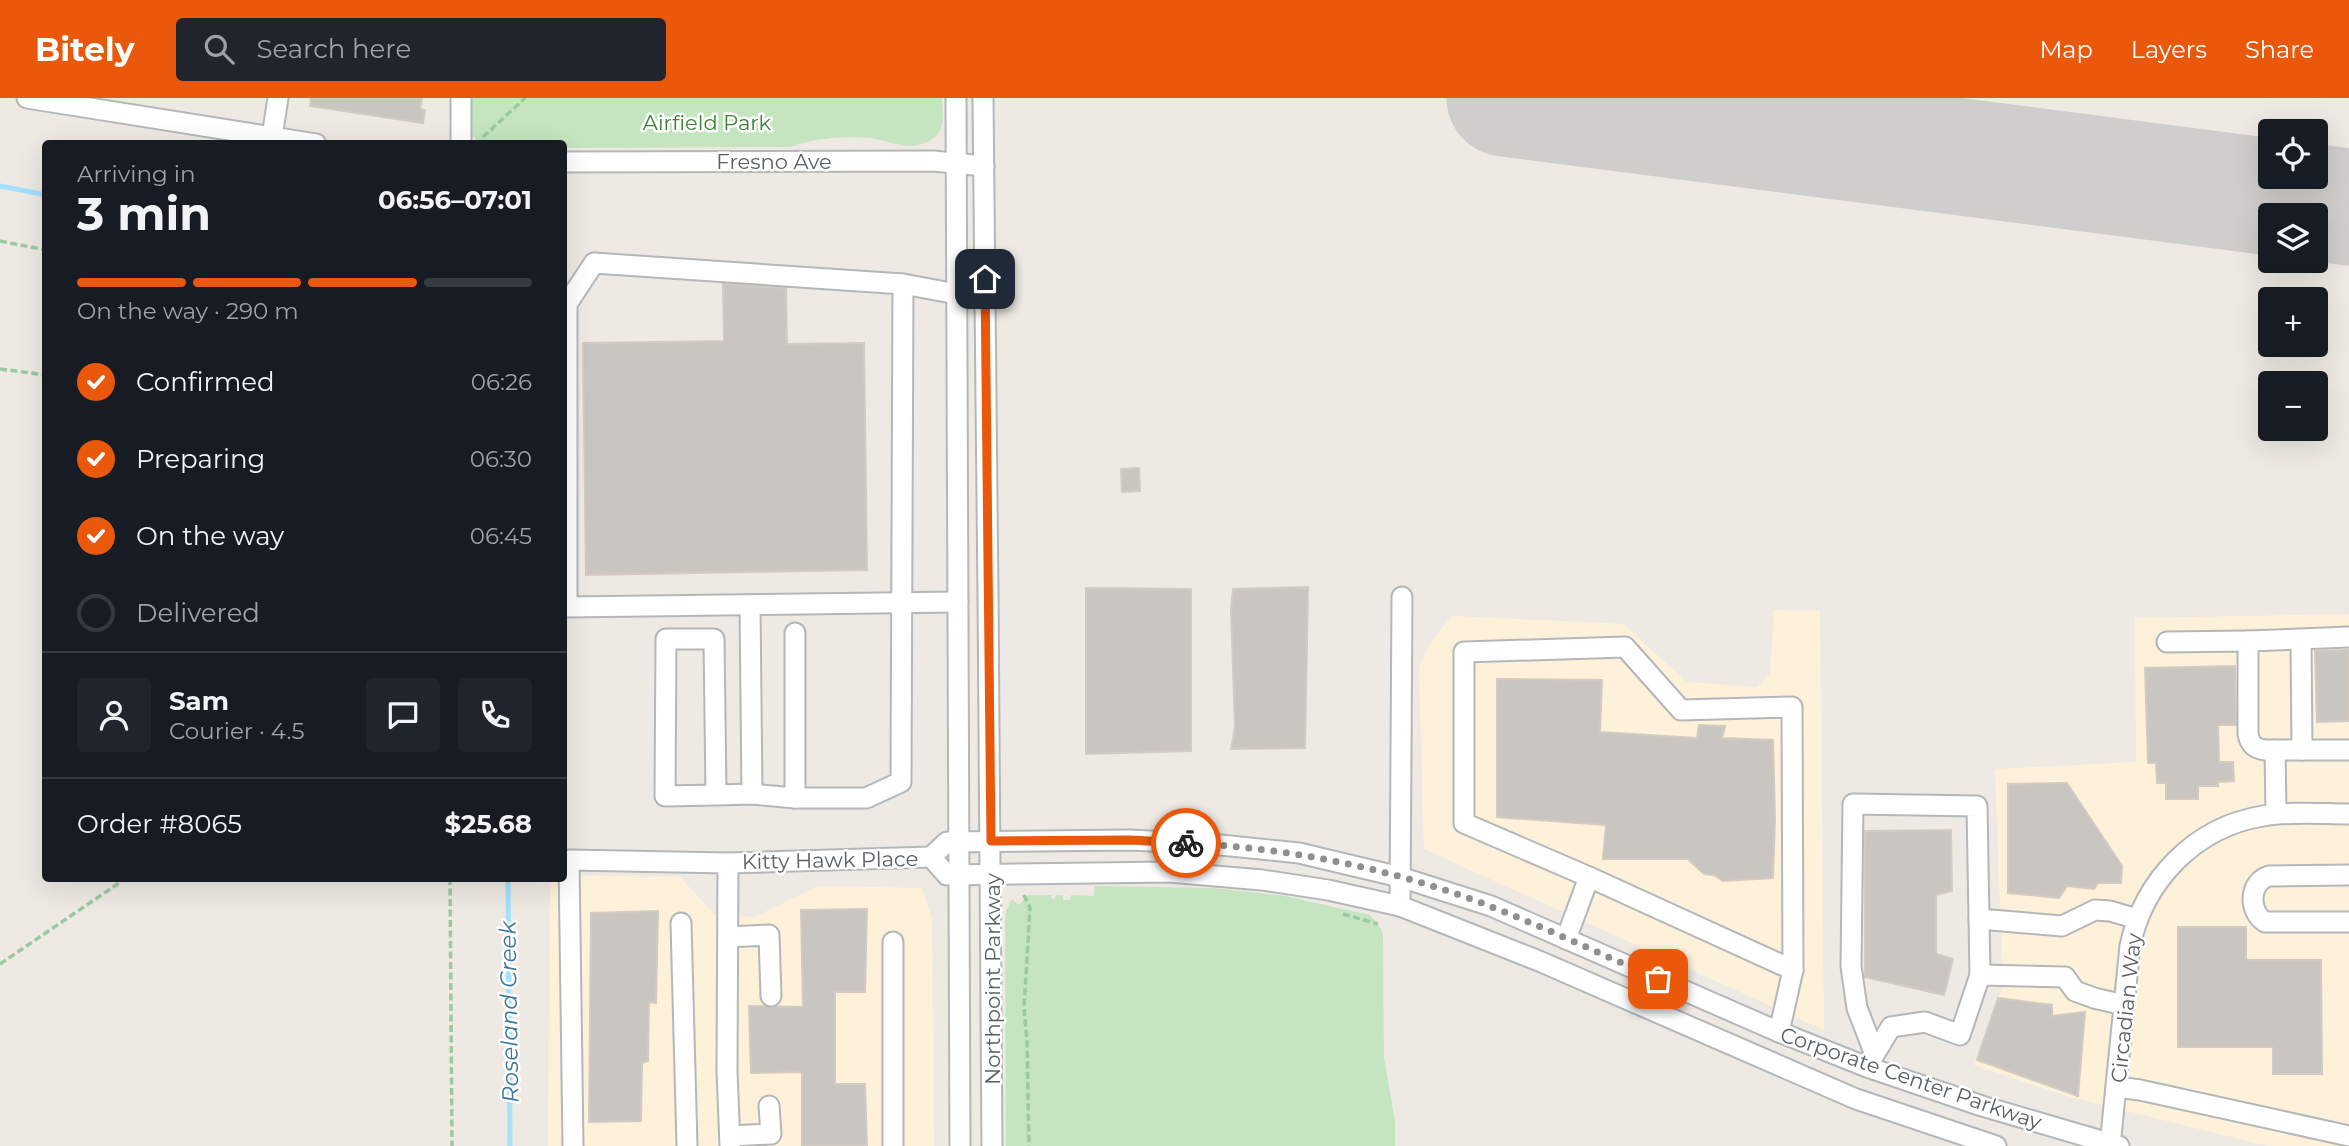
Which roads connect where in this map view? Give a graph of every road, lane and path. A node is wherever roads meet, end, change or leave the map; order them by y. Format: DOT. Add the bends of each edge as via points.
graph roads {
  1 [pos="27,98"];
  2 [pos="278,98"];
  3 [pos="461,98"];
  4 [pos="526,98"];
  5 [pos="956,98"];
  6 [pos="983,98"];
  7 [pos="88,103"];
  8 [pos="272,136"];
  9 [pos="483,137"];
  10 [pos="294,140"];
  11 [pos="461,140"];
  12 [pos="567,162"];
  13 [pos="956,162"];
  14 [pos="984,166"];
  15 [pos="0,241"];
  16 [pos="42,249"];
  17 [pos="903,284"];
  18 [pos="984,293"];
  19 [pos="957,294"];
  20 [pos="0,369"];
  21 [pos="42,374"];
  22 [pos="1402,597"];
  23 [pos="958,602"];
  24 [pos="903,603"];
  25 [pos="750,604"];
  26 [pos="795,633"];
  27 [pos="2349,637"];
  28 [pos="2301,640"];
  29 [pos="2248,641"];
  30 [pos="2167,642"];
  31 [pos="2276,750"];
  32 [pos="2302,750"];
  33 [pos="2349,750"];
  34 [pos="752,794"];
  35 [pos="716,795"];
  36 [pos="795,797"];
  37 [pos="2276,814"];
  38 [pos="2349,814"];
  39 [pos="991,841"];
  40 [pos="960,842"];
  41 [pos="931,857"];
  42 [pos="728,863"];
  43 [pos="959,875"];
  44 [pos="992,875"];
  45 [pos="2349,875"];
  46 [pos="1400,877"];
  47 [pos="1589,877"];
  48 [pos="116,882"];
  49 [pos="450,882"];
  50 [pos="1024,895"];
  51 [pos="1400,906"];
  52 [pos="1334,911"];
  53 [pos="1979,919"];
  54 [pos="2137,919"];
  55 [pos="2349,922"];
  56 [pos="681,923"];
  57 [pos="1378,924"];
  58 [pos="728,937"];
  59 [pos="1566,939"];
  60 [pos="892,942"];
  61 [pos="0,964"];
  62 [pos="1794,970"];
  63 [pos="1980,975"];
  64 [pos="771,996"];
  65 [pos="2124,1004"];
  66 [pos="1779,1032"];
  67 [pos="1871,1060"];
  68 [pos="2117,1087"];
  69 [pos="769,1106"];
  70 [pos="2349,1136"];
  71 [pos="772,1140"];
  72 [pos="730,1141"];
  73 [pos="2113,1145"];
  74 [pos="452,1146"];
  75 [pos="573,1146"];
  76 [pos="687,1146"];
  77 [pos="893,1146"];
  78 [pos="960,1146"];
  79 [pos="992,1146"];
  80 [pos="1029,1146"];
  81 [pos="1996,1146"];
  1 -- 7 [label="street"];
  2 -- 8 [label="street"];
  3 -- 11 [label="street"];
  4 -- 9 [label="path"];
  5 -- 13 [label="street, Northpoint Parkway"];
  6 -- 14 [label="street, Northpoint Parkway"];
  7 -- 8 [label="street"];
  8 -- 10 [label="street"];
  12 -- 13 [label="street, Fresno Ave"];
  13 -- 14 [label="street, Fresno Ave"];
  13 -- 19 [label="street, Northpoint Parkway"];
  14 -- 18 [label="street, Northpoint Parkway"];
  15 -- 16 [label="path"];
  17 -- 19 [label="street"];
  17 -- 24 [label="street"];
  17 -- 25 [label="street" via="594,263 567,304 567,607"];
  18 -- 19 [label="street"];
  18 -- 39 [label="street, Northpoint Parkway"];
  19 -- 23 [label="street, Northpoint Parkway"];
  20 -- 21 [label="path"];
  22 -- 46 [label="street"];
  23 -- 24 [label="street"];
  23 -- 40 [label="street, Northpoint Parkway"];
  24 -- 25 [label="street"];
  24 -- 36 [label="street" via="901,782 866,798"];
  25 -- 34 [label="street"];
  26 -- 36 [label="street"];
  27 -- 28 [label="street"];
  28 -- 29 [label="street"];
  28 -- 32 [label="street"];
  29 -- 30 [label="street"];
  29 -- 31 [label="street" via="2249,739 2255,748"];
  31 -- 32 [label="street"];
  31 -- 37 [label="street"];
  32 -- 33 [label="street"];
  34 -- 35 [label="street"];
  34 -- 36 [label="street"];
  35 -- 35 [label="street" via="714,639 666,639 666,796"];
  37 -- 38 [label="street, Circadian Way"];
  37 -- 54 [label="street, Circadian Way" via="2236,823 2193,846 2162,875"];
  39 -- 40 [label="street, Corporate Center Parkway"];
  39 -- 44 [label="street, Northpoint Parkway"];
  39 -- 46 [label="street, Corporate Center Parkway" via="1211,844 1299,853"];
  40 -- 41 [label="street, Corporate Center Parkway" via="947,842"];
  40 -- 43 [label="street, Northpoint Parkway"];
  41 -- 42 [label="street, Kitty Hawk Place"];
  41 -- 43 [label="street" via="947,875"];
  42 -- 58 [label="street"];
  42 -- 75 [label="street, Kitty Hawk Place" via="569,860"];
  43 -- 44 [label="street, Corporate Center Parkway"];
  43 -- 78 [label="street, Northpoint Parkway"];
  44 -- 51 [label="street, Corporate Center Parkway" via="1169,872 1275,882"];
  44 -- 79 [label="street, Northpoint Parkway"];
  45 -- 55 [label="street" via="2269,876 2255,887 2253,901 2256,915 2265,922"];
  46 -- 51 [label="street"];
  46 -- 59 [label="street, Corporate Center Parkway" via="1491,906"];
  47 -- 59 [label="street"];
  47 -- 62 [label="street"];
  47 -- 62 [label="street" via="1464,823 1464,652 1625,647 1681,710 1792,707"];
  48 -- 61 [label="path"];
  49 -- 74 [label="path"];
  50 -- 80 [label="path" via="1030,908 1024,1008"];
  51 -- 81 [label="street, Corporate Center Parkway" via="1539,961 1856,1099"];
  52 -- 57 [label="path"];
  53 -- 54 [label="street" via="2062,926 2095,910"];
  53 -- 63 [label="street"];
  53 -- 67 [label="street" via="1978,806 1853,804 1852,966"];
  54 -- 65 [label="street, Circadian Way"];
  56 -- 76 [label="street"];
  58 -- 64 [label="street" via="769,935"];
  58 -- 72 [label="street"];
  59 -- 66 [label="street, Corporate Center Parkway"];
  60 -- 77 [label="street"];
  62 -- 66 [label="street"];
  63 -- 65 [label="street" via="2065,977 2075,991"];
  63 -- 67 [label="street" via="1960,1035 1925,1022 1891,1027"];
  65 -- 68 [label="street, Circadian Way"];
  66 -- 67 [label="street, Corporate Center Parkway"];
  67 -- 73 [label="street, Corporate Center Parkway" via="1982,1106"];
  68 -- 70 [label="street"];
  68 -- 73 [label="street, Circadian Way"];
  69 -- 71 [label="street"];
  71 -- 72 [label="street"];
}
